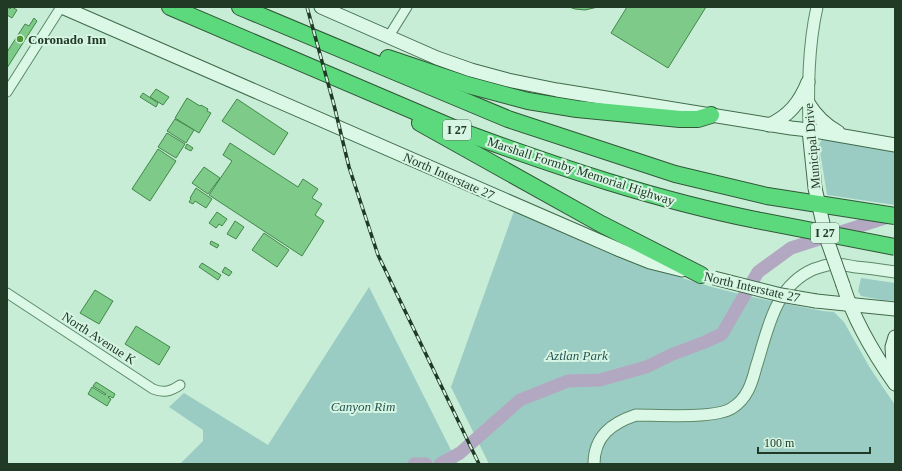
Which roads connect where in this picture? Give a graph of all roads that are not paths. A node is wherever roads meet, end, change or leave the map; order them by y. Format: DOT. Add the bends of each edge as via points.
graph roads {
  1 [pos="62,7"];
  2 [pos="170,7"];
  3 [pos="321,7"];
  4 [pos="407,7"];
  5 [pos="817,7"];
  6 [pos="246,9"];
  7 [pos="389,36"];
  8 [pos="808,82"];
  9 [pos="7,92"];
  10 [pos="380,97"];
  11 [pos="808,103"];
  12 [pos="711,115"];
  13 [pos="769,125"];
  14 [pos="809,130"];
  15 [pos="847,137"];
  16 [pos="895,145"];
  17 [pos="895,216"];
  18 [pos="895,246"];
  19 [pos="895,272"];
  20 [pos="707,276"];
  21 [pos="7,293"];
  22 [pos="849,304"];
  23 [pos="895,309"];
  24 [pos="895,336"];
  25 [pos="894,383"];
  26 [pos="180,385"];
  27 [pos="594,464"];
  1 -- 9 [label="street"];
  1 -- 20 [label="main road, North Interstate 27" via="620,250 650,262"];
  2 -- 10 [label="highway, Marshall Formby Memorial Highway / I 27"];
  3 -- 7 [label="main road"];
  4 -- 7 [label="street"];
  5 -- 8 [label="street, Municipal Drive"];
  6 -- 12 [label="highway" via="468,85 528,101 577,109 680,119 698,119"];
  6 -- 17 [label="highway, Marshall Formby Memorial Highway / I 27, bridge" via="508,119 676,174 767,196"];
  7 -- 12 [label="main road" via="438,58 508,80"];
  8 -- 11 [label="street, Municipal Drive"];
  8 -- 13 [label="main road" via="795,108"];
  10 -- 18 [label="highway, Marshall Formby Memorial Highway / I 27, bridge" via="462,132 646,193 721,213"];
  10 -- 20 [label="highway" via="425,126 601,224"];
  11 -- 14 [label="street, Municipal Drive"];
  11 -- 15 [label="main road" via="820,120"];
  12 -- 13 [label="main road"];
  13 -- 14 [label="main road"];
  14 -- 15 [label="main road"];
  14 -- 22 [label="main road, Municipal Drive, bridge" via="815,188 826,237"];
  15 -- 16 [label="main road"];
  19 -- 27 [label="street" via="834,264 815,269 797,279 787,288 773,314 749,390 742,399 722,413 636,415 625,419 616,423 600,438"];
  20 -- 22 [label="main road, North Interstate 27, bridge" via="774,293"];
  21 -- 26 [label="street, North Avenue K" via="152,388 162,392 173,390"];
  22 -- 23 [label="main road, North Interstate 27"];
  22 -- 25 [label="main road, Municipal Drive" via="869,344"];
  24 -- 25 [label="main road" via="892,347"];
}
